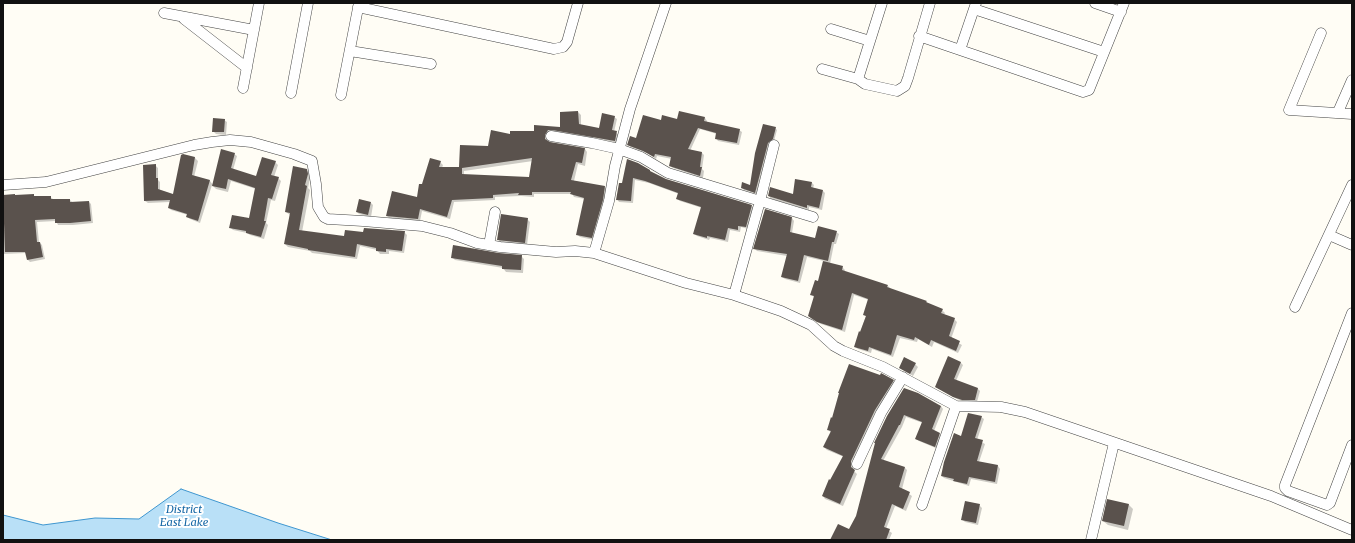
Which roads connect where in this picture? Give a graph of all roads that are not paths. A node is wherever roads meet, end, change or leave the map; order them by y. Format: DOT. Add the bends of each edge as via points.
graph roads {
  1 [pos="259,3"];
  2 [pos="308,3"];
  3 [pos="575,3"];
  4 [pos="666,3"];
  5 [pos="882,3"];
  6 [pos="930,3"];
  7 [pos="1095,3"];
  8 [pos="359,5"];
  9 [pos="975,6"];
  10 [pos="1122,7"];
  11 [pos="164,13"];
  12 [pos="182,18"];
  13 [pos="831,29"];
  14 [pos="254,30"];
  15 [pos="1322,33"];
  16 [pos="919,36"];
  17 [pos="870,41"];
  18 [pos="960,50"];
  19 [pos="350,51"];
  20 [pos="1104,52"];
  21 [pos="431,64"];
  22 [pos="247,68"];
  23 [pos="822,68"];
  24 [pos="858,79"];
  25 [pos="1352,80"];
  26 [pos="244,88"];
  27 [pos="291,93"];
  28 [pos="342,95"];
  29 [pos="1338,112"];
  30 [pos="1352,114"];
  31 [pos="551,136"];
  32 [pos="774,145"];
  33 [pos="619,150"];
  34 [pos="3,185"];
  35 [pos="1352,185"];
  36 [pos="760,201"];
  37 [pos="495,212"];
  38 [pos="812,217"];
  39 [pos="1329,235"];
  40 [pos="489,245"];
  41 [pos="1352,245"];
  42 [pos="594,253"];
  43 [pos="734,295"];
  44 [pos="1295,307"];
  45 [pos="1352,312"];
  46 [pos="903,378"];
  47 [pos="956,406"];
  48 [pos="1114,444"];
  49 [pos="1352,445"];
  50 [pos="857,464"];
  51 [pos="922,505"];
  52 [pos="1352,530"];
  53 [pos="1091,540"];
  1 -- 14 [label="street"];
  2 -- 27 [label="street"];
  3 -- 8 [label="street" via="567,42 564,47 554,50"];
  4 -- 33 [label="street" via="630,109"];
  5 -- 17 [label="street"];
  6 -- 16 [label="street"];
  7 -- 10 [label="street"];
  8 -- 19 [label="street"];
  9 -- 18 [label="street"];
  9 -- 20 [label="street"];
  10 -- 20 [label="street"];
  11 -- 12 [label="street"];
  12 -- 14 [label="street"];
  12 -- 22 [label="street"];
  13 -- 17 [label="street"];
  14 -- 22 [label="street"];
  15 -- 29 [label="street" via="1289,110"];
  16 -- 18 [label="street"];
  16 -- 24 [label="street" via="905,86 897,91 865,84"];
  17 -- 24 [label="street"];
  18 -- 20 [label="street" via="1083,92 1089,90"];
  19 -- 21 [label="street"];
  19 -- 28 [label="street"];
  22 -- 26 [label="street"];
  23 -- 24 [label="street"];
  25 -- 29 [label="street"];
  29 -- 30 [label="street"];
  31 -- 33 [label="street"];
  32 -- 36 [label="street"];
  33 -- 36 [label="street" via="641,157 668,173"];
  33 -- 42 [label="street" via="609,201"];
  34 -- 40 [label="street" via="46,182 212,142 252,142 312,161 318,207 328,219 422,226"];
  35 -- 39 [label="street"];
  36 -- 38 [label="street"];
  36 -- 43 [label="street"];
  37 -- 40 [label="street"];
  39 -- 41 [label="street"];
  39 -- 44 [label="street"];
  40 -- 42 [label="street"];
  42 -- 43 [label="street" via="686,283"];
  43 -- 46 [label="street" via="781,311 811,325 834,346"];
  45 -- 49 [label="street" via="1285,488 1327,505"];
  46 -- 47 [label="street"];
  46 -- 50 [label="street" via="881,413"];
  47 -- 48 [label="street" via="1009,408"];
  47 -- 51 [label="street"];
  48 -- 52 [label="street" via="1271,496"];
  48 -- 53 [label="street"];
}
